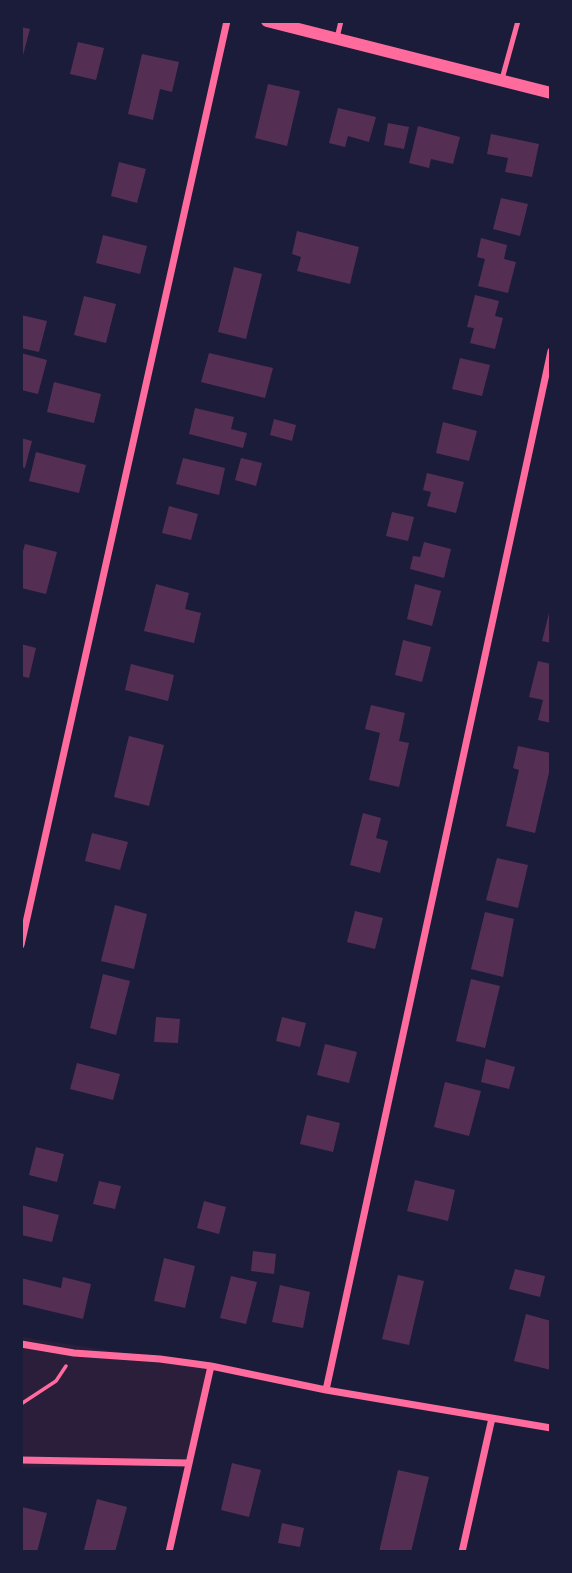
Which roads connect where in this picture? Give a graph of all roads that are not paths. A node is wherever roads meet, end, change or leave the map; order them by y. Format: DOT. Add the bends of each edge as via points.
graph roads {
  1 [pos="228,21"];
  2 [pos="267,21"];
  3 [pos="341,21"];
  4 [pos="518,21"];
  5 [pos="337,38"];
  6 [pos="501,80"];
  7 [pos="551,93"];
  8 [pos="551,351"];
  9 [pos="21,945"];
  10 [pos="21,1344"];
  11 [pos="211,1366"];
  12 [pos="326,1390"];
  13 [pos="492,1418"];
  14 [pos="551,1428"];
  15 [pos="21,1460"];
  16 [pos="189,1463"];
  17 [pos="169,1552"];
  18 [pos="462,1552"];
  1 -- 9 [label="street"];
  2 -- 5 [label="street"];
  3 -- 5 [label="lane"];
  4 -- 6 [label="lane"];
  5 -- 6 [label="street"];
  6 -- 7 [label="street"];
  8 -- 12 [label="street"];
  10 -- 11 [label="street"];
  11 -- 12 [label="street"];
  11 -- 16 [label="street"];
  12 -- 13 [label="street"];
  13 -- 14 [label="street"];
  13 -- 18 [label="street"];
  15 -- 16 [label="street"];
  16 -- 17 [label="street"];
}
